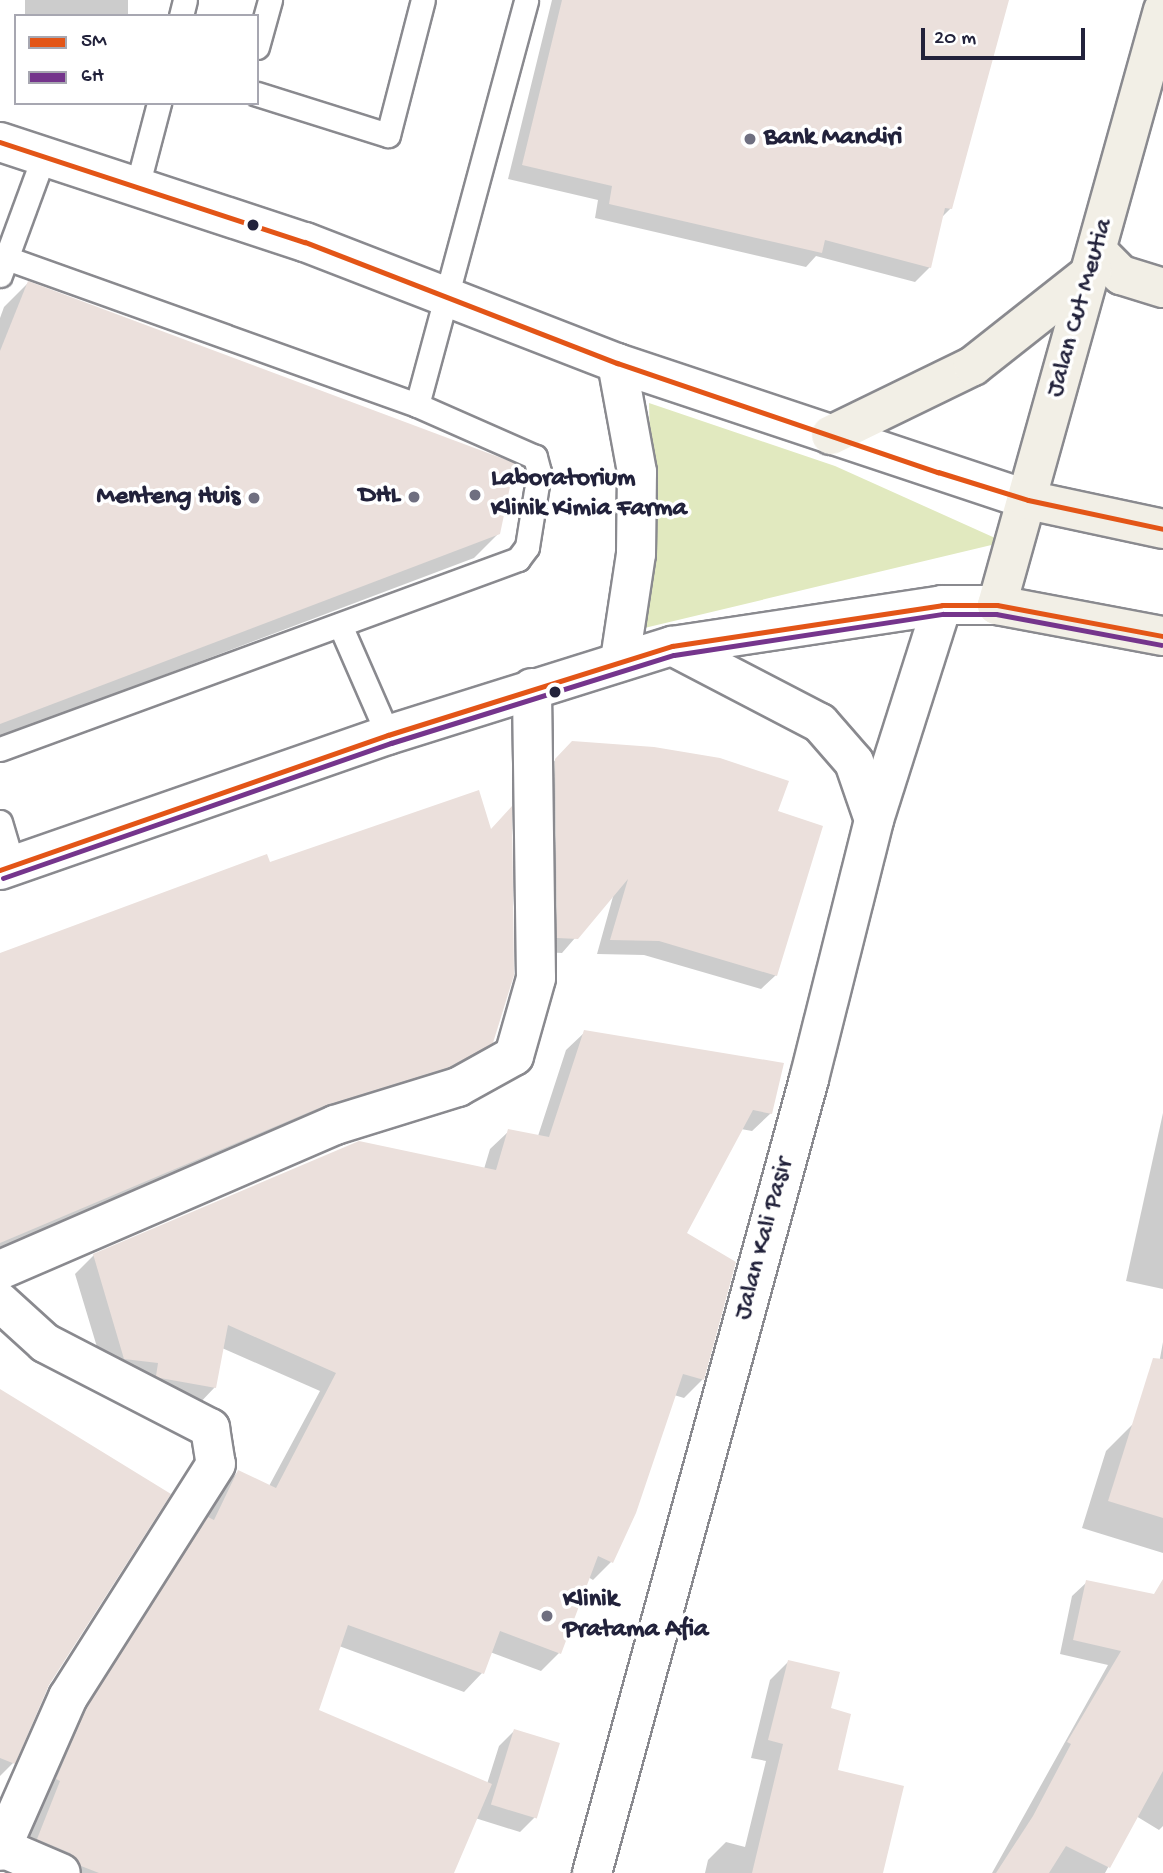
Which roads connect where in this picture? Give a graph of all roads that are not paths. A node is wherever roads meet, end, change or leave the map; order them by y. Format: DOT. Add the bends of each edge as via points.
graph roads {
  1 [pos="270,0"];
  2 [pos="423,0"];
  3 [pos="526,0"];
  4 [pos="1163,10"];
  5 [pos="259,40"];
  6 [pos="259,95"];
  7 [pos="158,105"];
  8 [pos="0,142"];
  9 [pos="43,158"];
  10 [pos="137,187"];
  11 [pos="1095,262"];
  12 [pos="3,267"];
  13 [pos="1163,288"];
  14 [pos="445,295"];
  15 [pos="617,363"];
  16 [pos="417,405"];
  17 [pos="831,435"];
  18 [pos="1028,500"];
  19 [pos="1163,529"];
  20 [pos="997,605"];
  21 [pos="942,606"];
  22 [pos="340,625"];
  23 [pos="1163,636"];
  24 [pos="672,646"];
  25 [pos="620,660"];
  26 [pos="532,688"];
  27 [pos="388,735"];
  28 [pos="0,749"];
  29 [pos="874,820"];
  30 [pos="0,822"];
  31 [pos="7,868"];
  32 [pos="0,1270"];
  33 [pos="0,1302"];
  34 [pos="0,1848"];
  35 [pos="61,1873"];
  36 [pos="592,1873"];
  1 -- 5 [label="lane"];
  2 -- 6 [label="lane" via="388,135"];
  3 -- 14 [label="lane"];
  4 -- 11 [label="main road, Jalan Cut Meutia"];
  7 -- 10 [label="lane"];
  8 -- 9 [label="street"];
  9 -- 10 [label="street"];
  9 -- 12 [label="lane"];
  10 -- 14 [label="street"];
  11 -- 13 [label="main road"];
  11 -- 17 [label="main road" via="973,366"];
  11 -- 18 [label="main road, Jalan Cut Meutia"];
  12 -- 16 [label="lane"];
  14 -- 15 [label="street"];
  14 -- 16 [label="lane"];
  15 -- 17 [label="street"];
  15 -- 25 [label="street" via="636,472 636,554"];
  16 -- 22 [label="lane" via="535,457 539,471 527,547 518,559"];
  17 -- 18 [label="street"];
  18 -- 19 [label="main road"];
  18 -- 20 [label="main road, Jalan Cut Meutia"];
  20 -- 21 [label="street"];
  20 -- 23 [label="main road"];
  21 -- 24 [label="street"];
  21 -- 29 [label="street, Jalan Kali Pasir"];
  22 -- 27 [label="lane"];
  22 -- 28 [label="lane"];
  24 -- 25 [label="street"];
  24 -- 29 [label="street" via="820,723 854,762"];
  25 -- 26 [label="street"];
  26 -- 27 [label="street"];
  26 -- 32 [label="street" via="536,978 514,1056 458,1087 335,1125"];
  27 -- 31 [label="street"];
  29 -- 36 [label="street, Jalan Kali Pasir" via="809,1079"];
  30 -- 31 [label="lane"];
  33 -- 34 [label="street" via="45,1343 210,1428 216,1464 68,1697"];
  34 -- 35 [label="street"];
}
